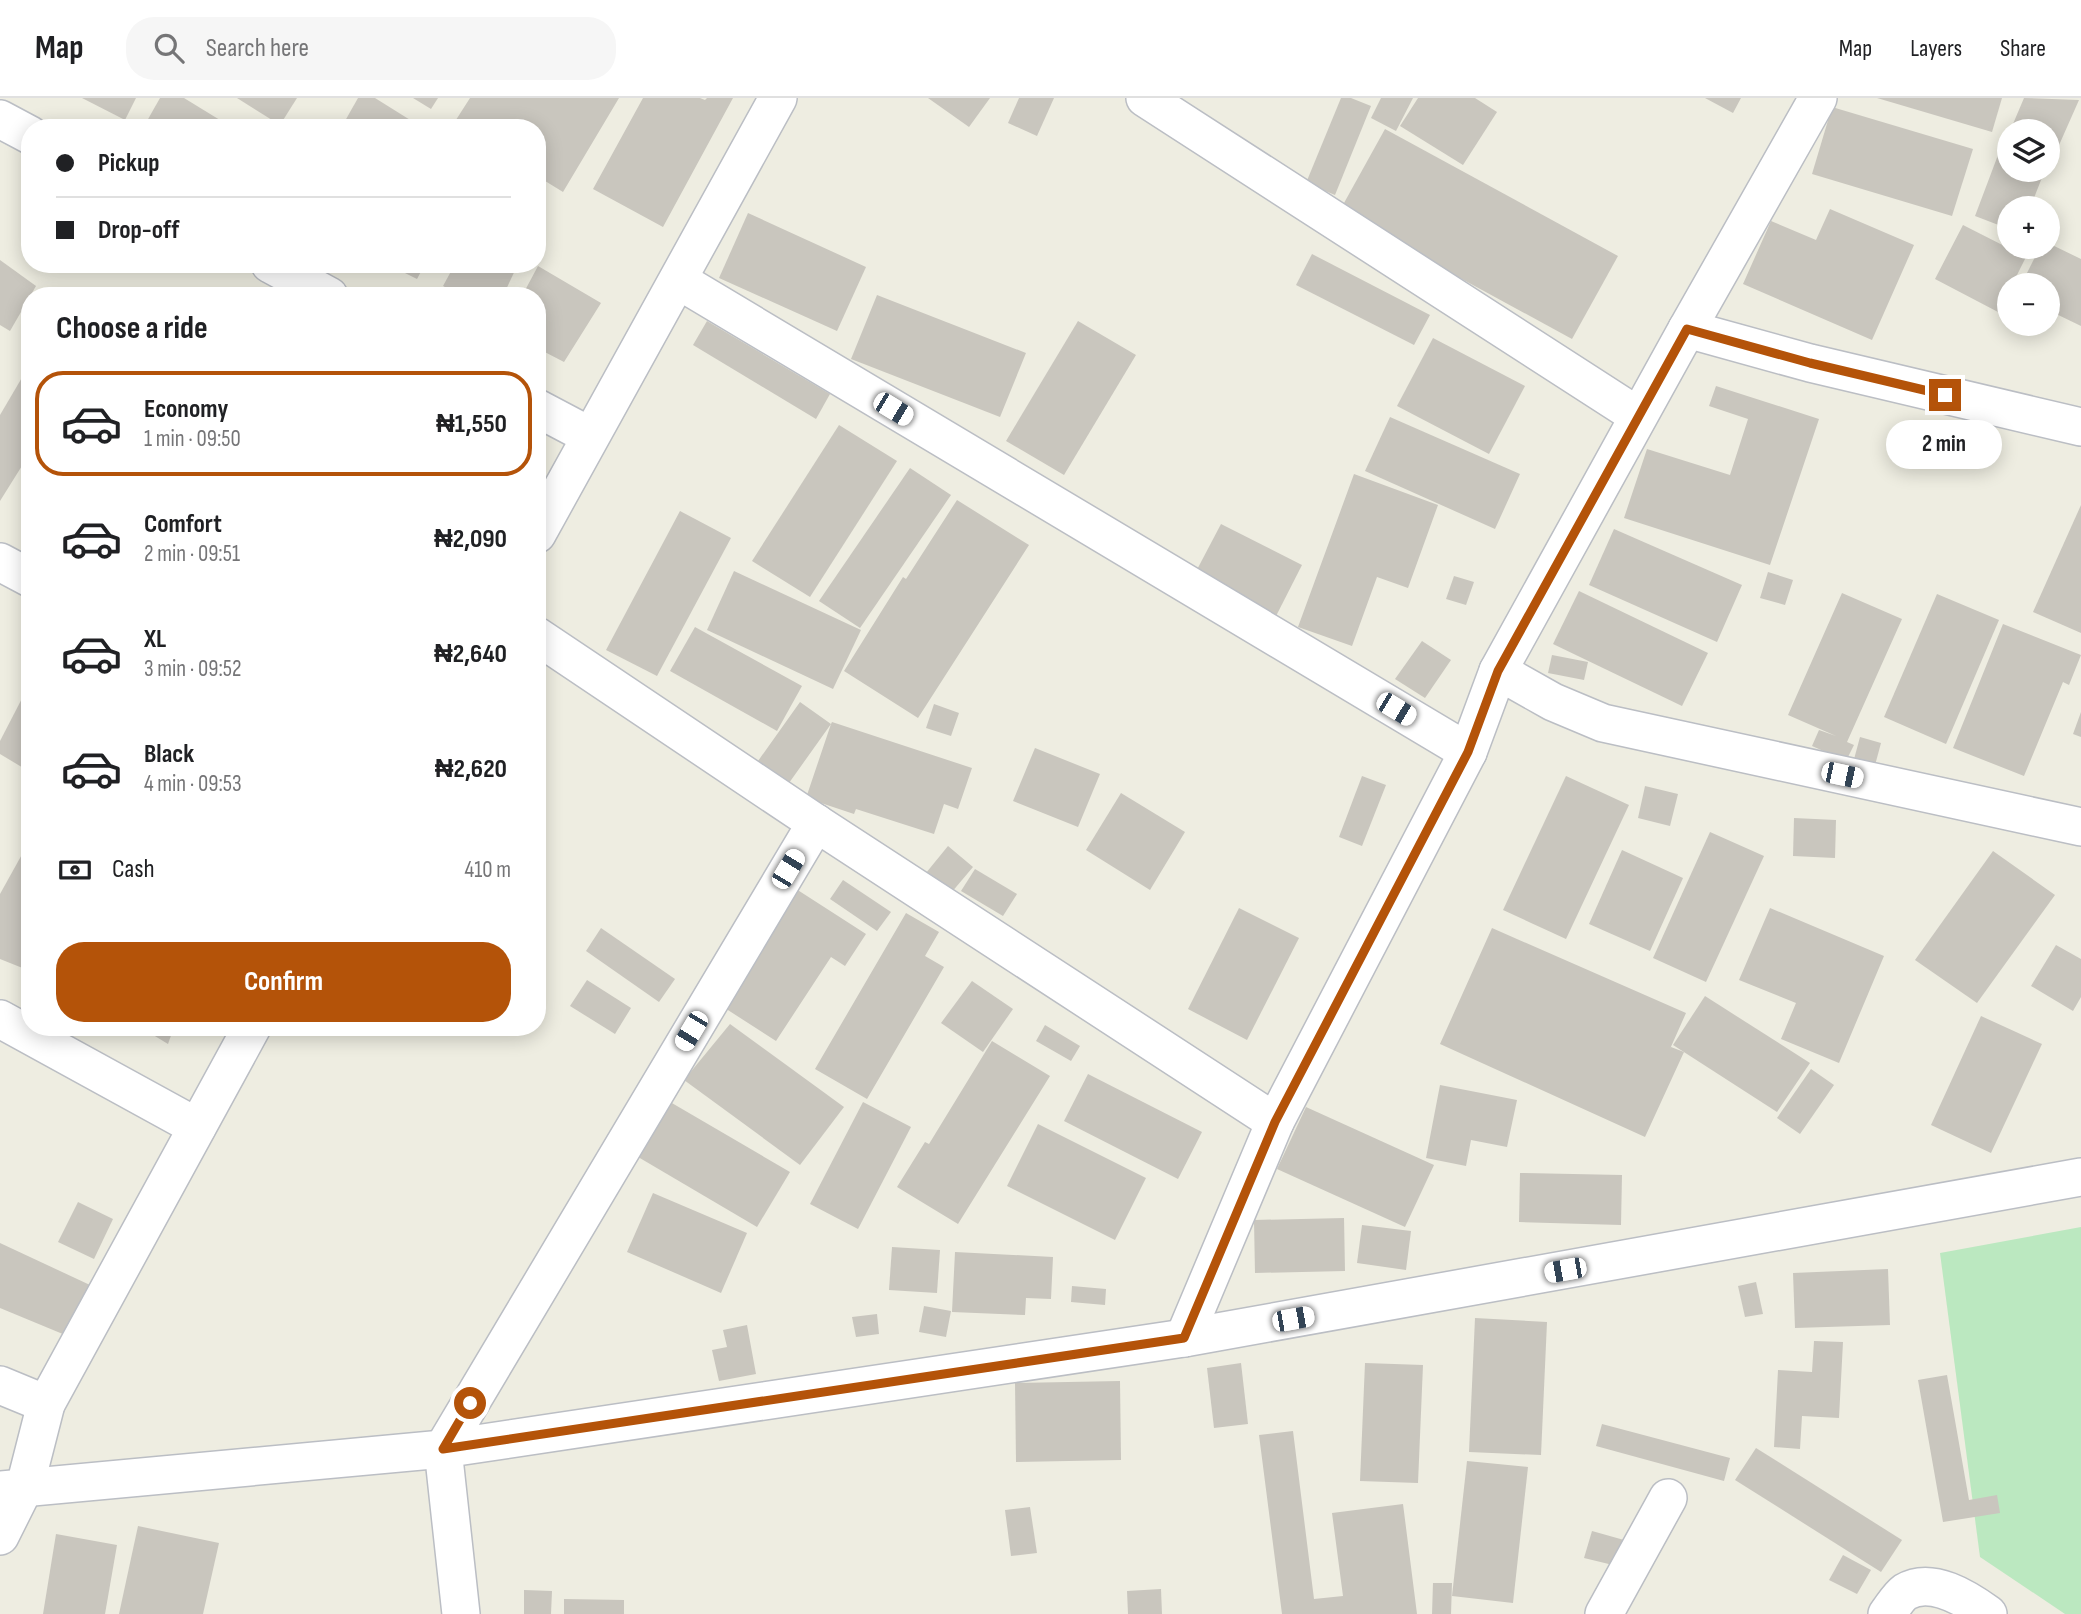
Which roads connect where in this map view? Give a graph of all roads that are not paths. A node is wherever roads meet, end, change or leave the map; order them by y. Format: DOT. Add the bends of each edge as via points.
graph roads {
  1 [pos="778,98"];
  2 [pos="1145,98"];
  3 [pos="1818,98"];
  4 [pos="0,119"];
  5 [pos="21,130"];
  6 [pos="287,273"];
  7 [pos="678,280"];
  8 [pos="312,287"];
  9 [pos="1687,329"];
  10 [pos="546,413"];
  11 [pos="1638,416"];
  12 [pos="2081,427"];
  13 [pos="590,436"];
  14 [pos="546,517"];
  15 [pos="0,562"];
  16 [pos="21,573"];
  17 [pos="546,642"];
  18 [pos="1498,671"];
  19 [pos="1468,752"];
  20 [pos="816,822"];
  21 [pos="2081,827"];
  22 [pos="0,1019"];
  23 [pos="21,1031"];
  24 [pos="31,1036"];
  25 [pos="247,1036"];
  26 [pos="1275,1122"];
  27 [pos="197,1127"];
  28 [pos="2081,1177"];
  29 [pos="1184,1338"];
  30 [pos="0,1385"];
  31 [pos="46,1404"];
  32 [pos="443,1449"];
  33 [pos="13,1488"];
  34 [pos="1668,1497"];
  35 [pos="0,1536"];
  36 [pos="461,1614"];
  37 [pos="1604,1614"];
  38 [pos="1887,1614"];
  39 [pos="1988,1614"];
  1 -- 7 [label="street"];
  2 -- 11 [label="street"];
  3 -- 9 [label="street"];
  4 -- 5 [label="street"];
  6 -- 8 [label="street"];
  7 -- 13 [label="street"];
  7 -- 19 [label="street"];
  9 -- 11 [label="street"];
  9 -- 12 [label="street"];
  10 -- 13 [label="street"];
  11 -- 18 [label="street"];
  13 -- 14 [label="street"];
  15 -- 16 [label="street"];
  17 -- 20 [label="street"];
  18 -- 19 [label="street"];
  18 -- 21 [label="street" via="1603,723"];
  19 -- 26 [label="street"];
  20 -- 26 [label="street"];
  20 -- 32 [label="street"];
  22 -- 23 [label="street"];
  24 -- 27 [label="street"];
  25 -- 27 [label="street"];
  26 -- 29 [label="street"];
  27 -- 31 [label="street"];
  28 -- 29 [label="street"];
  29 -- 32 [label="street"];
  30 -- 31 [label="street"];
  31 -- 33 [label="street"];
  32 -- 33 [label="street"];
  32 -- 36 [label="street"];
  33 -- 35 [label="street"];
  34 -- 37 [label="street"];
  38 -- 39 [label="street" via="1905,1592 1928,1586 1957,1594"];
}
